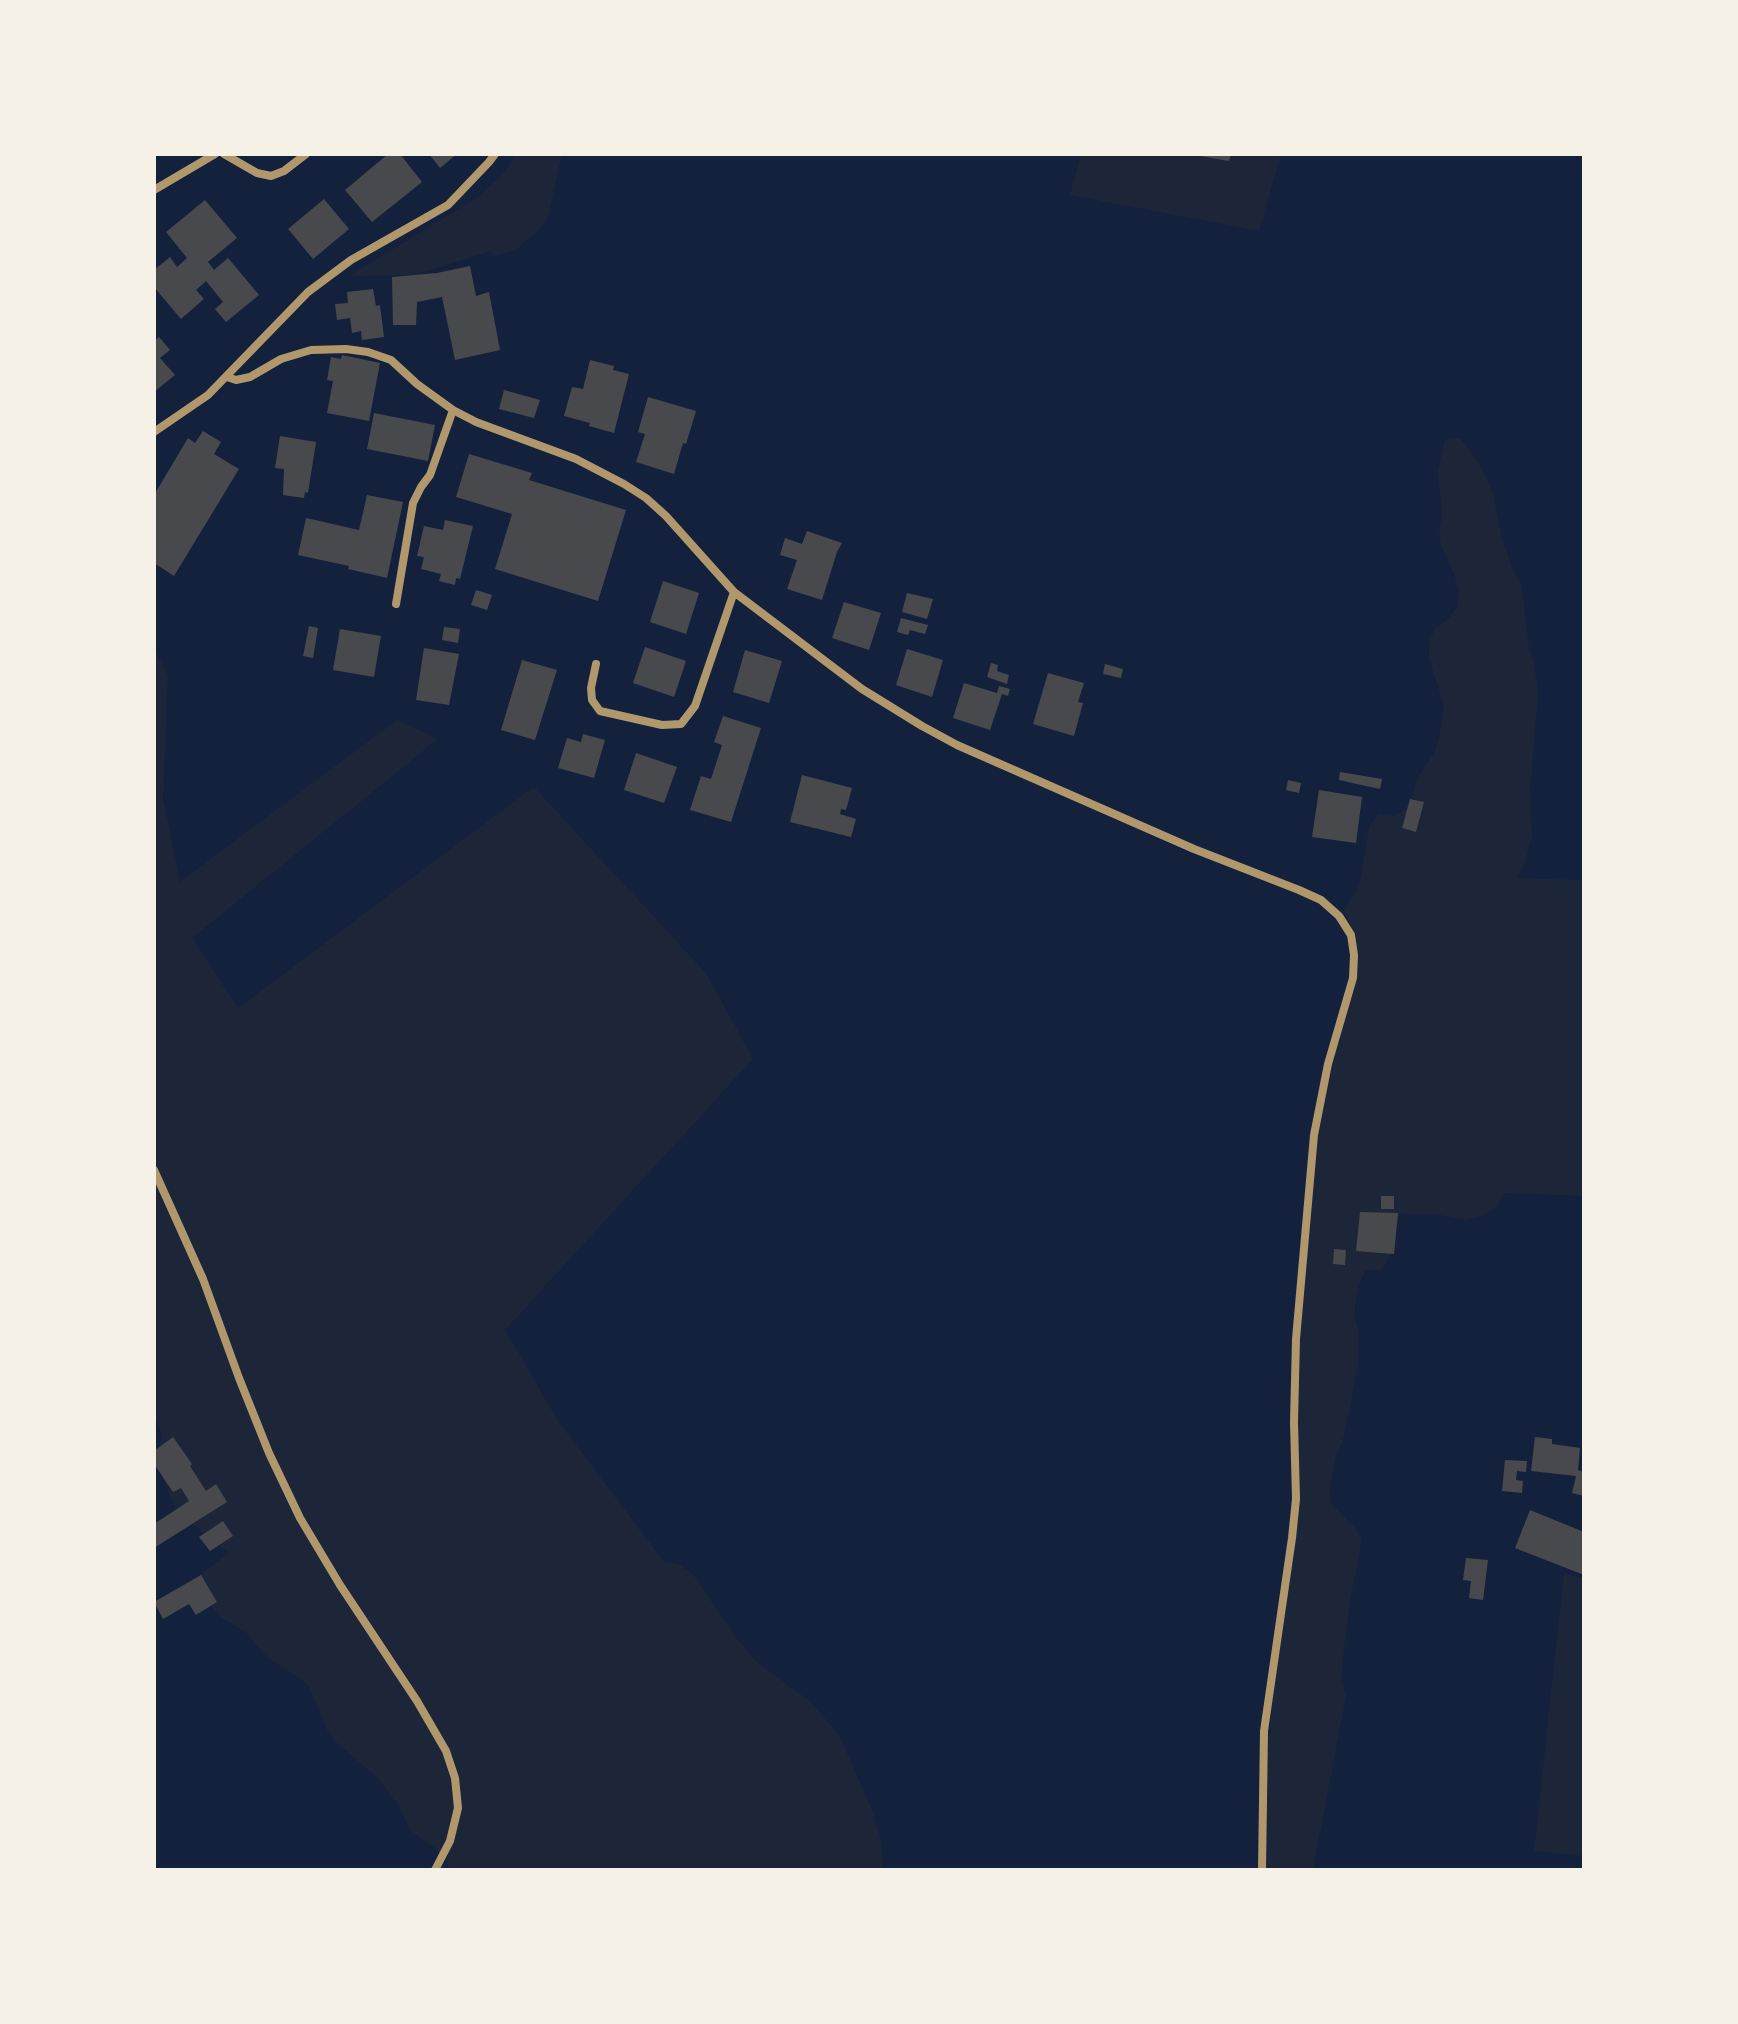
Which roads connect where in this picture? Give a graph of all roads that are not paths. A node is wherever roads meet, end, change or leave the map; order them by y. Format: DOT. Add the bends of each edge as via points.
graph roads {
  1 [pos="215,154"];
  2 [pos="224,154"];
  3 [pos="306,154"];
  4 [pos="495,154"];
  5 [pos="154,190"];
  6 [pos="227,377"];
  7 [pos="453,410"];
  8 [pos="154,432"];
  9 [pos="734,592"];
  10 [pos="396,604"];
  11 [pos="596,664"];
  12 [pos="154,1170"];
  13 [pos="435,1870"];
  14 [pos="1262,1870"];
  1 -- 5 [label="street"];
  2 -- 3 [label="street" via="271,176"];
  4 -- 6 [label="street" via="448,205 351,260 308,292"];
  6 -- 7 [label="street" via="250,377 311,350 368,352 391,360"];
  6 -- 8 [label="street"];
  7 -- 9 [label="street" via="576,459 646,498"];
  7 -- 10 [label="street" via="430,475 413,503"];
  9 -- 11 [label="street" via="695,706 681,724 600,711 592,700"];
  9 -- 14 [label="street" via="862,689 922,726 1181,844 1321,900 1351,935 1353,978 1314,1135 1296,1339 1296,1499 1264,1731"];
  12 -- 13 [label="street" via="300,1518 446,1751 458,1808"];
}
